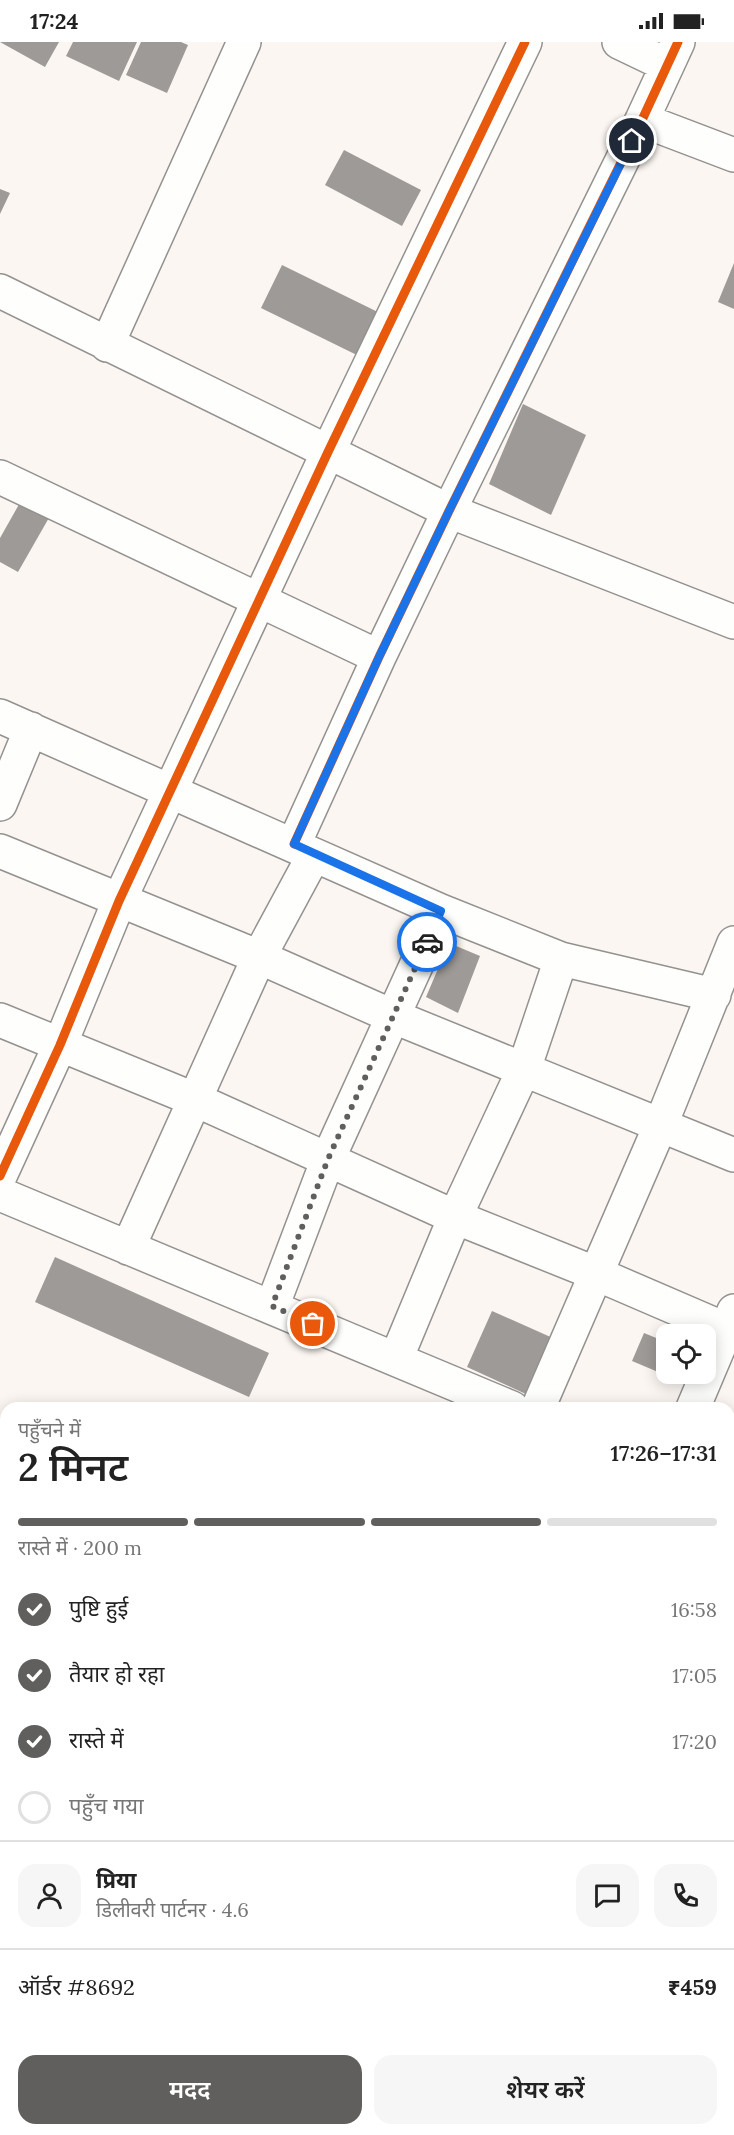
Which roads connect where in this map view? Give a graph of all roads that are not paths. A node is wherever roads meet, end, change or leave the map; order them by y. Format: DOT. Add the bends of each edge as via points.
graph roads {
  1 [pos="244,42"];
  2 [pos="525,42"];
  3 [pos="619,42"];
  4 [pos="673,53"];
  5 [pos="642,120"];
  6 [pos="734,155"];
  7 [pos="0,291"];
  8 [pos="107,345"];
  9 [pos="328,452"];
  10 [pos="0,477"];
  11 [pos="449,511"];
  12 [pos="260,601"];
  13 [pos="734,622"];
  14 [pos="379,657"];
  15 [pos="0,716"];
  16 [pos="31,729"];
  17 [pos="170,792"];
  18 [pos="0,804"];
  19 [pos="304,850"];
  20 [pos="0,851"];
  21 [pos="119,901"];
  22 [pos="441,911"];
  23 [pos="734,943"];
  24 [pos="259,957"];
  25 [pos="561,959"];
  26 [pos="723,986"];
  27 [pos="392,1016"];
  28 [pos="0,1020"];
  29 [pos="60,1045"];
  30 [pos="524,1069"];
  31 [pos="196,1100"];
  32 [pos="661,1124"];
  33 [pos="734,1155"];
  34 [pos="328,1159"];
  35 [pos="0,1176"];
  36 [pos="0,1194"];
  37 [pos="455,1217"];
  38 [pos="128,1248"];
  39 [pos="597,1274"];
  40 [pos="272,1306"];
  41 [pos="731,1325"];
  42 [pos="396,1359"];
  43 [pos="498,1402"];
  44 [pos="541,1402"];
  45 [pos="696,1402"];
  1 -- 8 [label="street"];
  2 -- 9 [label="street"];
  3 -- 4 [label="street"];
  4 -- 5 [label="street"];
  5 -- 6 [label="street"];
  5 -- 11 [label="street"];
  7 -- 8 [label="street"];
  8 -- 9 [label="street"];
  9 -- 11 [label="street"];
  9 -- 12 [label="street"];
  10 -- 12 [label="street"];
  11 -- 13 [label="street"];
  11 -- 14 [label="street"];
  12 -- 14 [label="street"];
  12 -- 17 [label="street"];
  14 -- 19 [label="street"];
  15 -- 16 [label="street"];
  16 -- 17 [label="street"];
  16 -- 18 [label="street"];
  17 -- 19 [label="street"];
  17 -- 21 [label="street"];
  19 -- 22 [label="street"];
  19 -- 24 [label="street"];
  20 -- 21 [label="street"];
  21 -- 24 [label="street"];
  21 -- 29 [label="street"];
  22 -- 25 [label="street"];
  22 -- 27 [label="street"];
  23 -- 26 [label="street"];
  24 -- 27 [label="street"];
  24 -- 31 [label="street"];
  25 -- 26 [label="street"];
  25 -- 30 [label="street"];
  26 -- 32 [label="street"];
  27 -- 30 [label="street"];
  27 -- 34 [label="street"];
  28 -- 29 [label="street"];
  29 -- 31 [label="street"];
  29 -- 35 [label="street"];
  30 -- 32 [label="street"];
  30 -- 37 [label="street"];
  31 -- 34 [label="street"];
  31 -- 38 [label="street"];
  32 -- 33 [label="street"];
  32 -- 39 [label="street"];
  34 -- 37 [label="street"];
  34 -- 40 [label="street"];
  36 -- 38 [label="street"];
  37 -- 39 [label="street"];
  37 -- 42 [label="street"];
  38 -- 40 [label="street"];
  39 -- 41 [label="street"];
  39 -- 44 [label="street"];
  40 -- 42 [label="street"];
  41 -- 45 [label="street"];
  42 -- 43 [label="street"];
}
